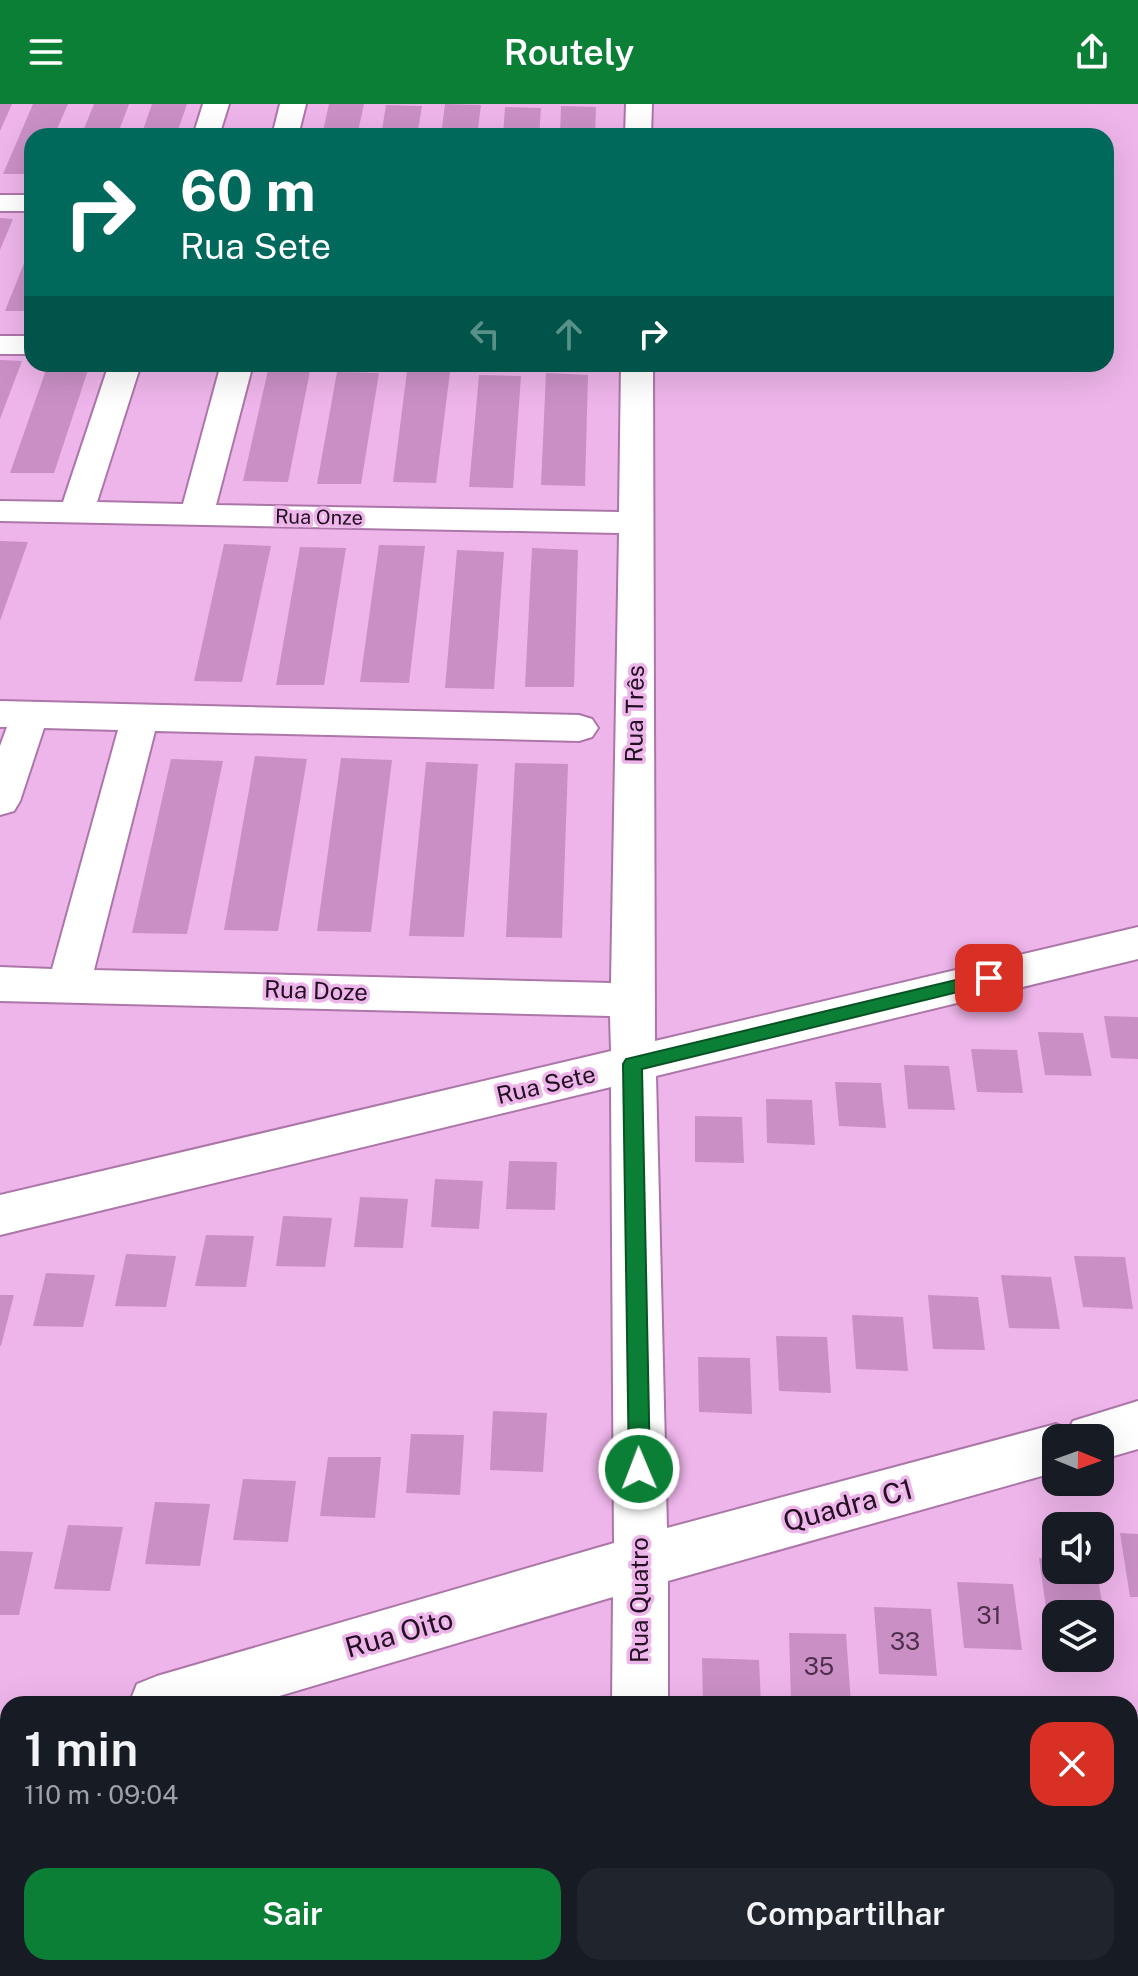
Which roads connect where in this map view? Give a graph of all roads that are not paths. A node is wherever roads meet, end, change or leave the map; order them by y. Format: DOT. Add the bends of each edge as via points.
graph roads {
  1 [pos="216,104"];
  2 [pos="293,104"];
  3 [pos="639,104"];
  4 [pos="208,128"];
  5 [pos="287,128"];
  6 [pos="638,128"];
  7 [pos="0,203"];
  8 [pos="24,203"];
  9 [pos="0,345"];
  10 [pos="24,345"];
  11 [pos="122,372"];
  12 [pos="235,372"];
  13 [pos="637,372"];
  14 [pos="0,511"];
  15 [pos="77,512"];
  16 [pos="197,514"];
  17 [pos="637,523"];
  18 [pos="15,714"];
  19 [pos="140,717"];
  20 [pos="579,728"];
  21 [pos="0,801"];
  22 [pos="1138,943"];
  23 [pos="0,984"];
  24 [pos="69,985"];
  25 [pos="632,1000"];
  26 [pos="632,1064"];
  27 [pos="0,1215"];
  28 [pos="1138,1425"];
  29 [pos="1114,1432"];
  30 [pos="1042,1452"];
  31 [pos="641,1562"];
  32 [pos="184,1696"];
  33 [pos="640,1696"];
  1 -- 4 [label="street"];
  2 -- 5 [label="street"];
  3 -- 6 [label="street"];
  7 -- 8 [label="street"];
  9 -- 10 [label="street"];
  11 -- 15 [label="street"];
  12 -- 16 [label="street"];
  13 -- 17 [label="street, Rua Três"];
  14 -- 15 [label="street, Rua Onze"];
  15 -- 16 [label="street, Rua Onze"];
  16 -- 17 [label="street, Rua Onze"];
  17 -- 25 [label="street, Rua Três"];
  18 -- 19 [label="street"];
  18 -- 21 [label="street"];
  19 -- 20 [label="street"];
  19 -- 24 [label="street"];
  22 -- 26 [label="street, Rua Sete"];
  23 -- 24 [label="street, Rua Doze"];
  24 -- 25 [label="street, Rua Doze"];
  25 -- 26 [label="street, Rua Três"];
  26 -- 27 [label="street, Rua Sete"];
  26 -- 31 [label="street, Rua Quatro"];
  28 -- 29 [label="street"];
  30 -- 31 [label="street, Quadra C1"];
  31 -- 32 [label="street, Rua Oito"];
  31 -- 33 [label="street, Rua Quatro"];
}
